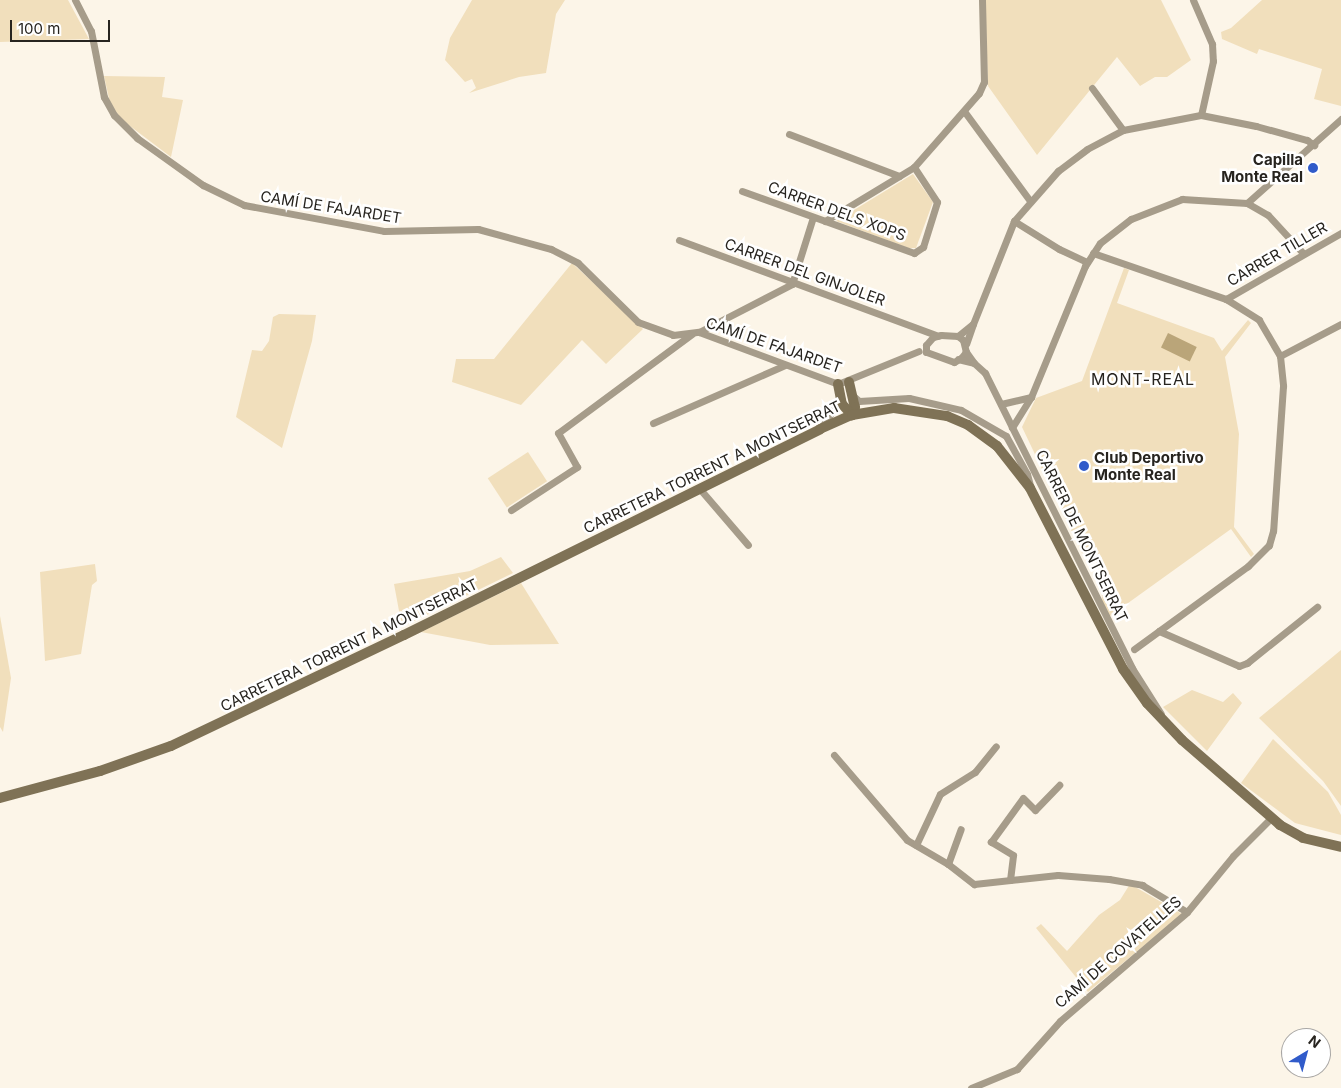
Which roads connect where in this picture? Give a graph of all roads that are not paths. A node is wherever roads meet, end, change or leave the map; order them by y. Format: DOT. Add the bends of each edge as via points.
graph roads {
  1 [pos="75,0"];
  2 [pos="982,0"];
  3 [pos="1193,0"];
  4 [pos="1092,88"];
  5 [pos="964,111"];
  6 [pos="1201,115"];
  7 [pos="1341,119"];
  8 [pos="1123,130"];
  9 [pos="789,134"];
  10 [pos="1317,143"];
  11 [pos="914,167"];
  12 [pos="899,176"];
  13 [pos="742,191"];
  14 [pos="1030,201"];
  15 [pos="1247,203"];
  16 [pos="813,217"];
  17 [pos="825,221"];
  18 [pos="1014,222"];
  19 [pos="1341,233"];
  20 [pos="679,240"];
  21 [pos="1093,253"];
  22 [pos="1304,253"];
  23 [pos="1087,262"];
  24 [pos="792,284"];
  25 [pos="1226,300"];
  26 [pos="973,324"];
  27 [pos="1341,324"];
  28 [pos="922,330"];
  29 [pos="696,333"];
  30 [pos="938,336"];
  31 [pos="958,336"];
  32 [pos="925,347"];
  33 [pos="966,348"];
  34 [pos="1280,356"];
  35 [pos="958,360"];
  36 [pos="974,363"];
  37 [pos="785,365"];
  38 [pos="845,383"];
  39 [pos="853,396"];
  40 [pos="1031,397"];
  41 [pos="841,400"];
  42 [pos="1000,404"];
  43 [pos="852,415"];
  44 [pos="653,423"];
  45 [pos="1012,427"];
  46 [pos="820,429"];
  47 [pos="699,488"];
  48 [pos="1031,490"];
  49 [pos="510,510"];
  50 [pos="748,546"];
  51 [pos="1317,607"];
  52 [pos="1159,631"];
  53 [pos="1122,649"];
  54 [pos="1134,649"];
  55 [pos="1128,660"];
  56 [pos="1165,723"];
  57 [pos="996,746"];
  58 [pos="834,755"];
  59 [pos="1059,785"];
  60 [pos="0,798"];
  61 [pos="1271,818"];
  62 [pos="961,829"];
  63 [pos="916,845"];
  64 [pos="1341,847"];
  65 [pos="948,864"];
  66 [pos="1010,880"];
  67 [pos="1187,912"];
  68 [pos="984,1086"];
  69 [pos="971,1088"];
  1 -- 29 [label="street, CAMÍ DE FAJARDET" via="91,31 108,106 137,138 203,185 244,205 266,211 390,232 425,233 461,227 478,229 551,249 578,263 638,322 673,335"];
  2 -- 5 [label="street" via="984,82"];
  3 -- 6 [label="street" via="1212,44 1213,62"];
  4 -- 8 [label="street"];
  5 -- 11 [label="street"];
  5 -- 14 [label="street"];
  6 -- 8 [label="street"];
  6 -- 10 [label="street"];
  7 -- 10 [label="street"];
  8 -- 14 [label="street" via="1072,160"];
  9 -- 12 [label="street"];
  10 -- 15 [label="street"];
  11 -- 12 [label="street"];
  11 -- 17 [label="street, CARRER DELS XOPS" via="937,202 920,250 910,252"];
  12 -- 17 [label="street"];
  13 -- 16 [label="street, CARRER DELS XOPS"];
  14 -- 18 [label="street"];
  15 -- 21 [label="street" via="1182,198 1156,206 1112,232"];
  15 -- 22 [label="street" via="1268,215"];
  16 -- 17 [label="street, CARRER DELS XOPS"];
  16 -- 24 [label="street"];
  18 -- 23 [label="street"];
  18 -- 26 [label="street"];
  19 -- 22 [label="street, CARRER TILLER"];
  20 -- 24 [label="street, CARRER DEL GINJOLER"];
  21 -- 23 [label="street"];
  21 -- 25 [label="street"];
  22 -- 25 [label="street, CARRER TILLER"];
  23 -- 40 [label="street"];
  24 -- 28 [label="street, CARRER DEL GINJOLER"];
  24 -- 29 [label="street"];
  25 -- 34 [label="street" via="1259,320"];
  26 -- 31 [label="street"];
  26 -- 33 [label="street"];
  27 -- 34 [label="street"];
  28 -- 30 [label="street, CARRER DEL GINJOLER"];
  28 -- 32 [label="street"];
  29 -- 37 [label="street, CAMÍ DE FAJARDET"];
  29 -- 49 [label="street, CAMÍ DE FAJARDET" via="558,433 577,467"];
  30 -- 31 [label="street"];
  30 -- 32 [label="street"];
  31 -- 33 [label="street, CARRER DE MONTSERRAT"];
  32 -- 35 [label="street" via="954,362"];
  32 -- 38 [label="street"];
  33 -- 35 [label="street"];
  33 -- 36 [label="street, CARRER DE MONTSERRAT"];
  34 -- 52 [label="street" via="1283,418 1274,531 1269,545 1248,566"];
  35 -- 36 [label="street"];
  36 -- 42 [label="street, CARRER DE MONTSERRAT" via="985,373"];
  37 -- 38 [label="street, CAMÍ DE FAJARDET"];
  37 -- 44 [label="street"];
  38 -- 39 [label="main road"];
  38 -- 41 [label="main road"];
  39 -- 41 [label="street, CARRER DE MONTSERRAT" via="844,395"];
  39 -- 43 [label="main road"];
  39 -- 48 [label="street, CARRER DE MONTSERRAT" via="859,401 908,398 938,402 994,427 1012,444 1028,474"];
  40 -- 42 [label="street"];
  40 -- 45 [label="street"];
  41 -- 43 [label="main road"];
  41 -- 46 [label="street"];
  42 -- 45 [label="street, CARRER DE MONTSERRAT"];
  43 -- 46 [label="main road, CARRETERA TORRENT A MONTSERRAT"];
  43 -- 48 [label="main road, CARRETERA TORRENT A MONTSERRAT" via="881,408 902,408 954,419 997,446"];
  45 -- 53 [label="street, CARRER DE MONTSERRAT"];
  46 -- 47 [label="main road, CARRETERA TORRENT A MONTSERRAT"];
  47 -- 50 [label="street"];
  47 -- 60 [label="main road, CARRETERA TORRENT A MONTSERRAT" via="198,734 100,771"];
  48 -- 56 [label="main road, CARRETERA TORRENT A MONTSERRAT" via="1123,669"];
  51 -- 52 [label="street" via="1247,664 1239,666"];
  52 -- 54 [label="street"];
  53 -- 54 [label="street"];
  53 -- 55 [label="street, CARRER DE MONTSERRAT"];
  54 -- 55 [label="street"];
  55 -- 56 [label="street, CARRER DE MONTSERRAT"];
  56 -- 61 [label="main road, CARRETERA TORRENT A MONTSERRAT"];
  57 -- 63 [label="street" via="975,772 940,794"];
  58 -- 63 [label="street" via="907,840"];
  59 -- 66 [label="street" via="1035,810 1023,798 990,842 1013,854"];
  61 -- 64 [label="main road, CARRETERA TORRENT A MONTSERRAT" via="1303,838"];
  61 -- 67 [label="street, CAMÍ DE COVATELLES" via="1246,842"];
  62 -- 65 [label="street"];
  63 -- 65 [label="street"];
  65 -- 66 [label="street" via="974,884"];
  66 -- 67 [label="street" via="1058,875 1122,880 1142,885"];
  67 -- 68 [label="street, CAMÍ DE COVATELLES" via="1060,1020 1018,1069"];
  68 -- 69 [label="street, CAMÍ DE COVATELLES"];
}
